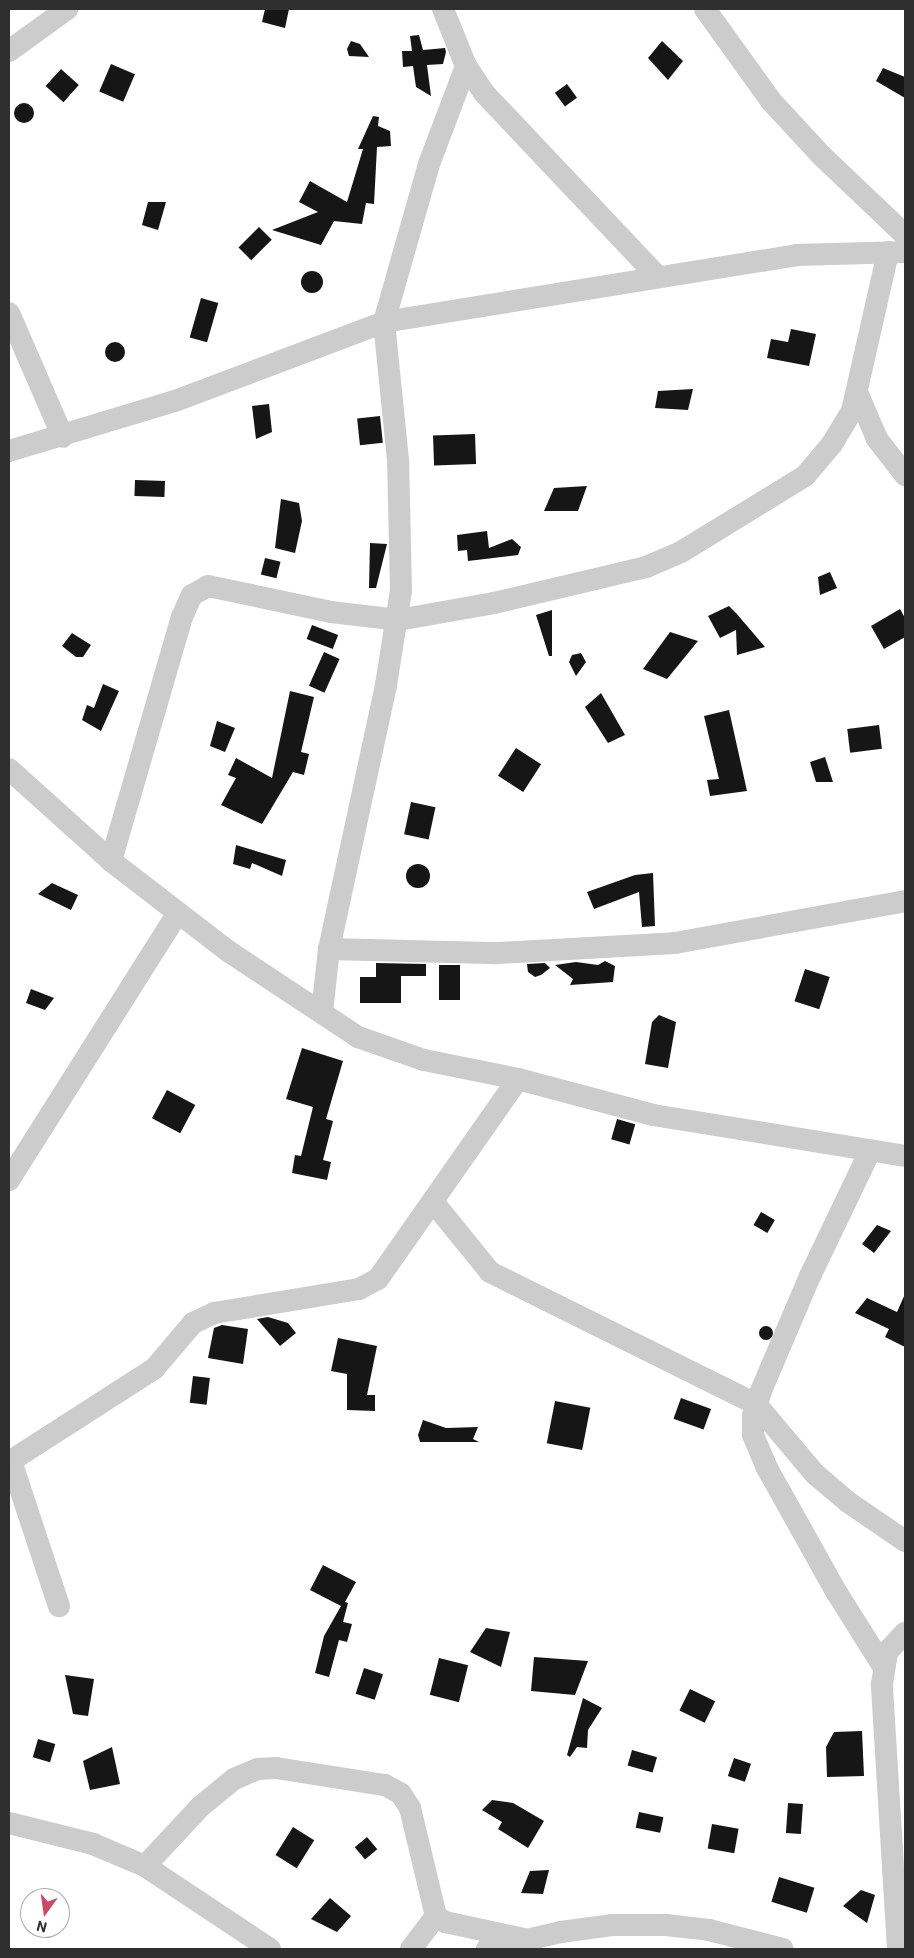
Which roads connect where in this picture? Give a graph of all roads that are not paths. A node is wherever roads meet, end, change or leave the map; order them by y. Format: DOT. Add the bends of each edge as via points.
graph roads {
  1 [pos="67,9"];
  2 [pos="443,9"];
  3 [pos="705,9"];
  4 [pos="9,51"];
  5 [pos="466,66"];
  6 [pos="905,235"];
  7 [pos="897,252"];
  8 [pos="658,277"];
  9 [pos="9,313"];
  10 [pos="384,322"];
  11 [pos="857,392"];
  12 [pos="63,437"];
  13 [pos="9,450"];
  14 [pos="905,474"];
  15 [pos="398,620"];
  16 [pos="9,769"];
  17 [pos="111,861"];
  18 [pos="905,901"];
  19 [pos="178,913"];
  20 [pos="328,949"];
  21 [pos="322,1013"];
  22 [pos="518,1080"];
  23 [pos="870,1152"];
  24 [pos="905,1156"];
  25 [pos="9,1180"];
  26 [pos="434,1204"];
  27 [pos="756,1404"];
  28 [pos="10,1461"];
  29 [pos="905,1541"];
  30 [pos="59,1606"];
  31 [pos="905,1633"];
  32 [pos="883,1666"];
  33 [pos="9,1823"];
  34 [pos="145,1866"];
  35 [pos="436,1916"];
  36 [pos="524,1939"];
  37 [pos="707,1940"];
  38 [pos="270,1949"];
  39 [pos="411,1949"];
  40 [pos="487,1949"];
  41 [pos="782,1949"];
  42 [pos="898,1949"];
  1 -- 4 [label="street"];
  2 -- 5 [label="street"];
  3 -- 6 [label="street" via="771,101 822,156"];
  5 -- 8 [label="street" via="508,121"];
  5 -- 10 [label="street" via="429,164"];
  7 -- 8 [label="street" via="796,255"];
  7 -- 11 [label="street"];
  8 -- 10 [label="street"];
  9 -- 12 [label="street"];
  10 -- 12 [label="street" via="231,381"];
  10 -- 15 [label="street" via="398,460 401,590"];
  11 -- 14 [label="street" via="877,439"];
  11 -- 15 [label="street" via="852,411 832,444 805,476 681,552 646,568 494,603"];
  12 -- 13 [label="street"];
  15 -- 17 [label="street" via="331,612 208,586 192,595 182,617"];
  15 -- 20 [label="street"];
  16 -- 17 [label="street"];
  17 -- 19 [label="street"];
  18 -- 20 [label="street" via="676,944 498,953"];
  19 -- 21 [label="street" via="228,951"];
  19 -- 25 [label="street"];
  20 -- 21 [label="street"];
  21 -- 22 [label="street" via="379,1046"];
  22 -- 23 [label="street" via="652,1115"];
  22 -- 26 [label="street"];
  23 -- 24 [label="street"];
  23 -- 27 [label="street" via="810,1276"];
  26 -- 27 [label="street" via="490,1272"];
  26 -- 28 [label="street" via="378,1279 359,1289 214,1313 193,1322 154,1369"];
  27 -- 29 [label="street" via="815,1474 848,1502"];
  27 -- 32 [label="street" via="753,1436 767,1468"];
  28 -- 30 [label="street"];
  31 -- 32 [label="street" via="887,1652"];
  32 -- 42 [label="street"];
  33 -- 34 [label="street" via="93,1844"];
  34 -- 35 [label="street" via="200,1807 234,1779 258,1769 276,1768 385,1785 401,1794 410,1808"];
  34 -- 38 [label="street"];
  35 -- 36 [label="street" via="445,1922"];
  35 -- 39 [label="street"];
  36 -- 37 [label="street" via="612,1926"];
  36 -- 40 [label="street"];
  37 -- 41 [label="street"];
}
